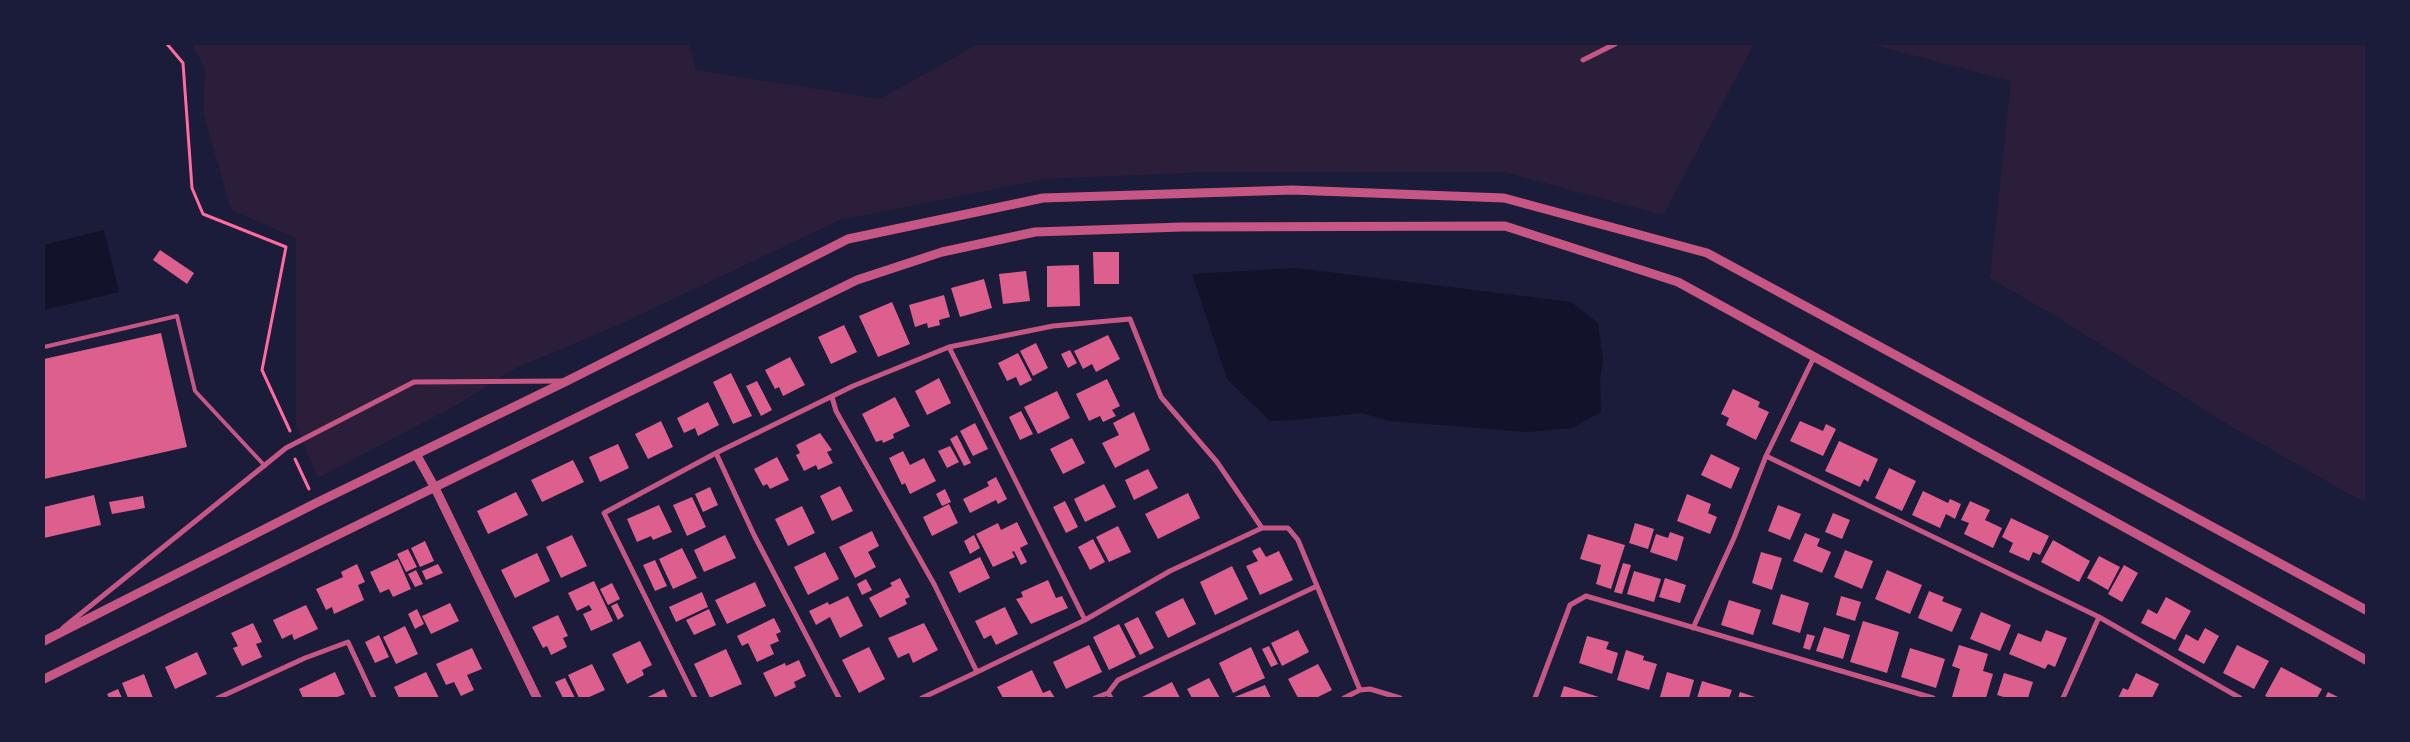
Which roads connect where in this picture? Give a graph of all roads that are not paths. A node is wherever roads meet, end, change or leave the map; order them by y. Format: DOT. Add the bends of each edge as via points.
graph roads {
  1 [pos="1615,44"];
  2 [pos="1583,60"];
  3 [pos="44,347"];
  4 [pos="949,347"];
  5 [pos="1814,357"];
  6 [pos="567,380"];
  7 [pos="832,397"];
  8 [pos="716,453"];
  9 [pos="416,454"];
  10 [pos="1766,456"];
  11 [pos="265,466"];
  12 [pos="435,488"];
  13 [pos="1262,528"];
  14 [pos="1317,586"];
  15 [pos="2366,610"];
  16 [pos="2099,617"];
  17 [pos="1085,620"];
  18 [pos="1693,628"];
  19 [pos="47,640"];
  20 [pos="2366,660"];
  21 [pos="977,672"];
  22 [pos="44,679"];
  23 [pos="1360,690"];
  24 [pos="1109,696"];
  25 [pos="218,698"];
  26 [pos="374,698"];
  27 [pos="537,698"];
  28 [pos="696,698"];
  29 [pos="839,698"];
  30 [pos="922,698"];
  31 [pos="1095,698"];
  32 [pos="1344,698"];
  33 [pos="1400,698"];
  34 [pos="1535,698"];
  35 [pos="1934,698"];
  36 [pos="2063,698"];
  37 [pos="2240,698"];
  1 -- 2 [label="street"];
  3 -- 11 [label="lane" via="177,316 195,390"];
  4 -- 7 [label="street"];
  4 -- 13 [label="street" via="1053,326 1130,319 1161,397 1217,462"];
  4 -- 17 [label="street"];
  5 -- 10 [label="street"];
  5 -- 12 [label="street" via="1678,282 1505,226 1192,227 1035,232 942,252 857,280"];
  5 -- 20 [label="street"];
  6 -- 9 [label="street"];
  6 -- 11 [label="street" via="414,382 296,443"];
  6 -- 15 [label="street" via="848,239 1043,198 1292,190 1504,198 1707,253"];
  7 -- 8 [label="street"];
  7 -- 21 [label="street" via="836,410 934,584"];
  8 -- 28 [label="street" via="604,513"];
  8 -- 29 [label="street" via="754,535"];
  9 -- 12 [label="street"];
  9 -- 19 [label="street"];
  10 -- 16 [label="street"];
  10 -- 18 [label="street" via="1734,538"];
  11 -- 19 [label="street"];
  12 -- 22 [label="street"];
  12 -- 27 [label="street"];
  13 -- 14 [label="street" via="1288,528 1298,540"];
  13 -- 17 [label="street" via="1170,571"];
  14 -- 23 [label="street"];
  14 -- 24 [label="street" via="1118,680"];
  16 -- 36 [label="street"];
  16 -- 37 [label="street"];
  17 -- 21 [label="street"];
  18 -- 34 [label="street" via="1586,596 1570,605"];
  18 -- 35 [label="street"];
  21 -- 30 [label="street"];
  23 -- 32 [label="street"];
  23 -- 33 [label="street" via="1370,689"];
  24 -- 31 [label="street"];
  25 -- 26 [label="street" via="348,642"];
}
